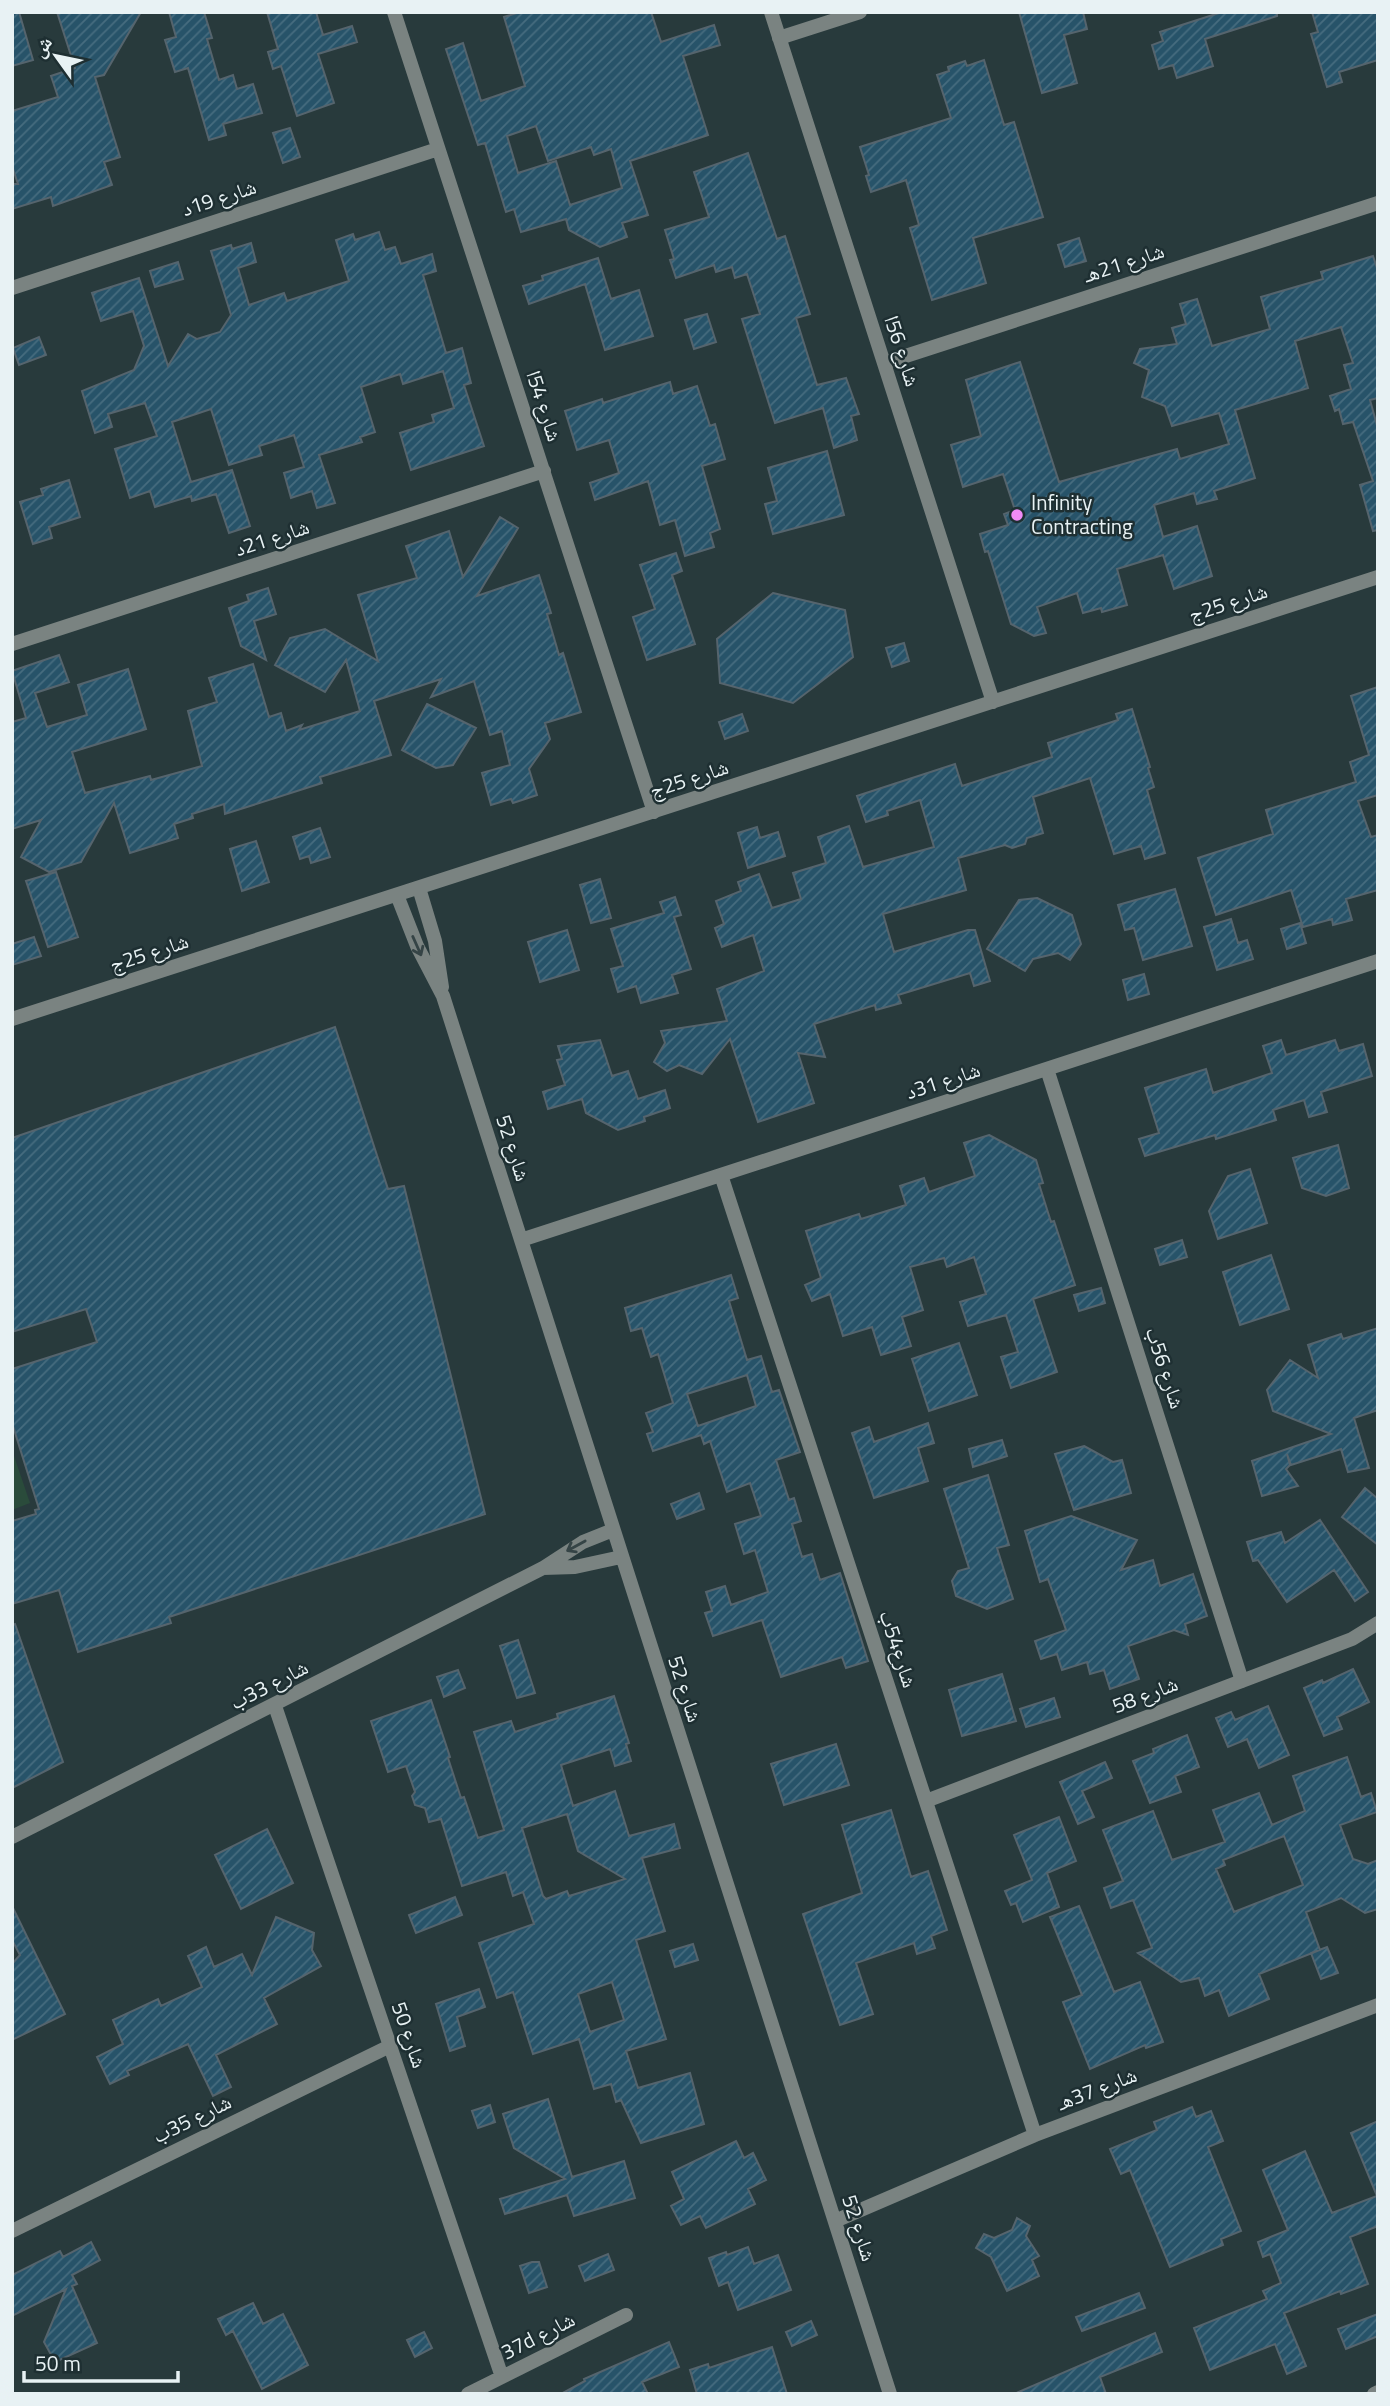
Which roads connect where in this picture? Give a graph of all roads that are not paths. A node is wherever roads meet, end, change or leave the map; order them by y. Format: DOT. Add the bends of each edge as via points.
graph roads {
  1 [pos="394,12"];
  2 [pos="771,12"];
  3 [pos="860,12"];
  4 [pos="779,38"];
  5 [pos="438,149"];
  6 [pos="1378,203"];
  7 [pos="12,288"];
  8 [pos="884,363"];
  9 [pos="544,471"];
  10 [pos="1378,577"];
  11 [pos="12,644"];
  12 [pos="993,702"];
  13 [pos="654,812"];
  14 [pos="419,888"];
  15 [pos="397,895"];
  16 [pos="1375,962"];
  17 [pos="1378,978"];
  18 [pos="443,996"];
  19 [pos="12,1019"];
  20 [pos="1047,1069"];
  21 [pos="721,1175"];
  22 [pos="521,1240"];
  23 [pos="613,1530"];
  24 [pos="621,1557"];
  25 [pos="543,1569"];
  26 [pos="1378,1623"];
  27 [pos="1242,1681"];
  28 [pos="275,1706"];
  29 [pos="926,1801"];
  30 [pos="12,1837"];
  31 [pos="1378,2005"];
  32 [pos="390,2046"];
  33 [pos="1035,2135"];
  34 [pos="835,2221"];
  35 [pos="12,2231"];
  36 [pos="626,2315"];
  37 [pos="502,2377"];
  38 [pos="468,2394"];
  39 [pos="890,2394"];
  1 -- 5 [label="street, شارع 54ا"];
  2 -- 4 [label="street, شارع 56ا"];
  3 -- 4 [label="street"];
  4 -- 8 [label="street, شارع 56ا"];
  5 -- 7 [label="street, شارع 19د"];
  5 -- 9 [label="street, شارع 54ا"];
  6 -- 8 [label="street, شارع 21هـ"];
  8 -- 12 [label="street, شارع 56ا"];
  9 -- 11 [label="street, شارع 21د"];
  9 -- 13 [label="street, شارع 54ا"];
  10 -- 12 [label="street, شارع 25ج"];
  12 -- 13 [label="street, شارع 25ج"];
  13 -- 14 [label="street, شارع 25ج"];
  14 -- 15 [label="street, شارع 25ج"];
  14 -- 18 [label="street, شارع 52" via="435,941"];
  15 -- 18 [label="street, شارع 52, one-way"];
  15 -- 19 [label="street, شارع 25ج"];
  16 -- 17 [label="street"];
  16 -- 20 [label="street, شارع 31د"];
  18 -- 22 [label="street, شارع 52"];
  20 -- 21 [label="street, شارع 31د"];
  20 -- 27 [label="street, شارع 56ب"];
  21 -- 22 [label="street, شارع 31د"];
  21 -- 29 [label="street, شارع54ب"];
  22 -- 23 [label="street, شارع 52"];
  23 -- 24 [label="street, شارع 52"];
  23 -- 25 [label="street, شارع 33ب, one-way" via="576,1546"];
  24 -- 25 [label="street, شارع 33ب"];
  24 -- 34 [label="street, شارع 52"];
  25 -- 28 [label="street, شارع 33ب"];
  26 -- 27 [label="street, شارع 58" via="1352,1639"];
  27 -- 29 [label="street, شارع 58"];
  28 -- 30 [label="street, شارع 33ب"];
  28 -- 32 [label="street, شارع 50"];
  29 -- 33 [label="street, شارع54ب"];
  31 -- 33 [label="street, شارع 37هـ"];
  32 -- 35 [label="street, شارع 35ب"];
  32 -- 37 [label="street, شارع 50"];
  33 -- 34 [label="street, شارع 37هـ"];
  34 -- 39 [label="street, شارع 52"];
  36 -- 37 [label="street, 37d شارع"];
  37 -- 38 [label="street, 37d شارع"];
}
